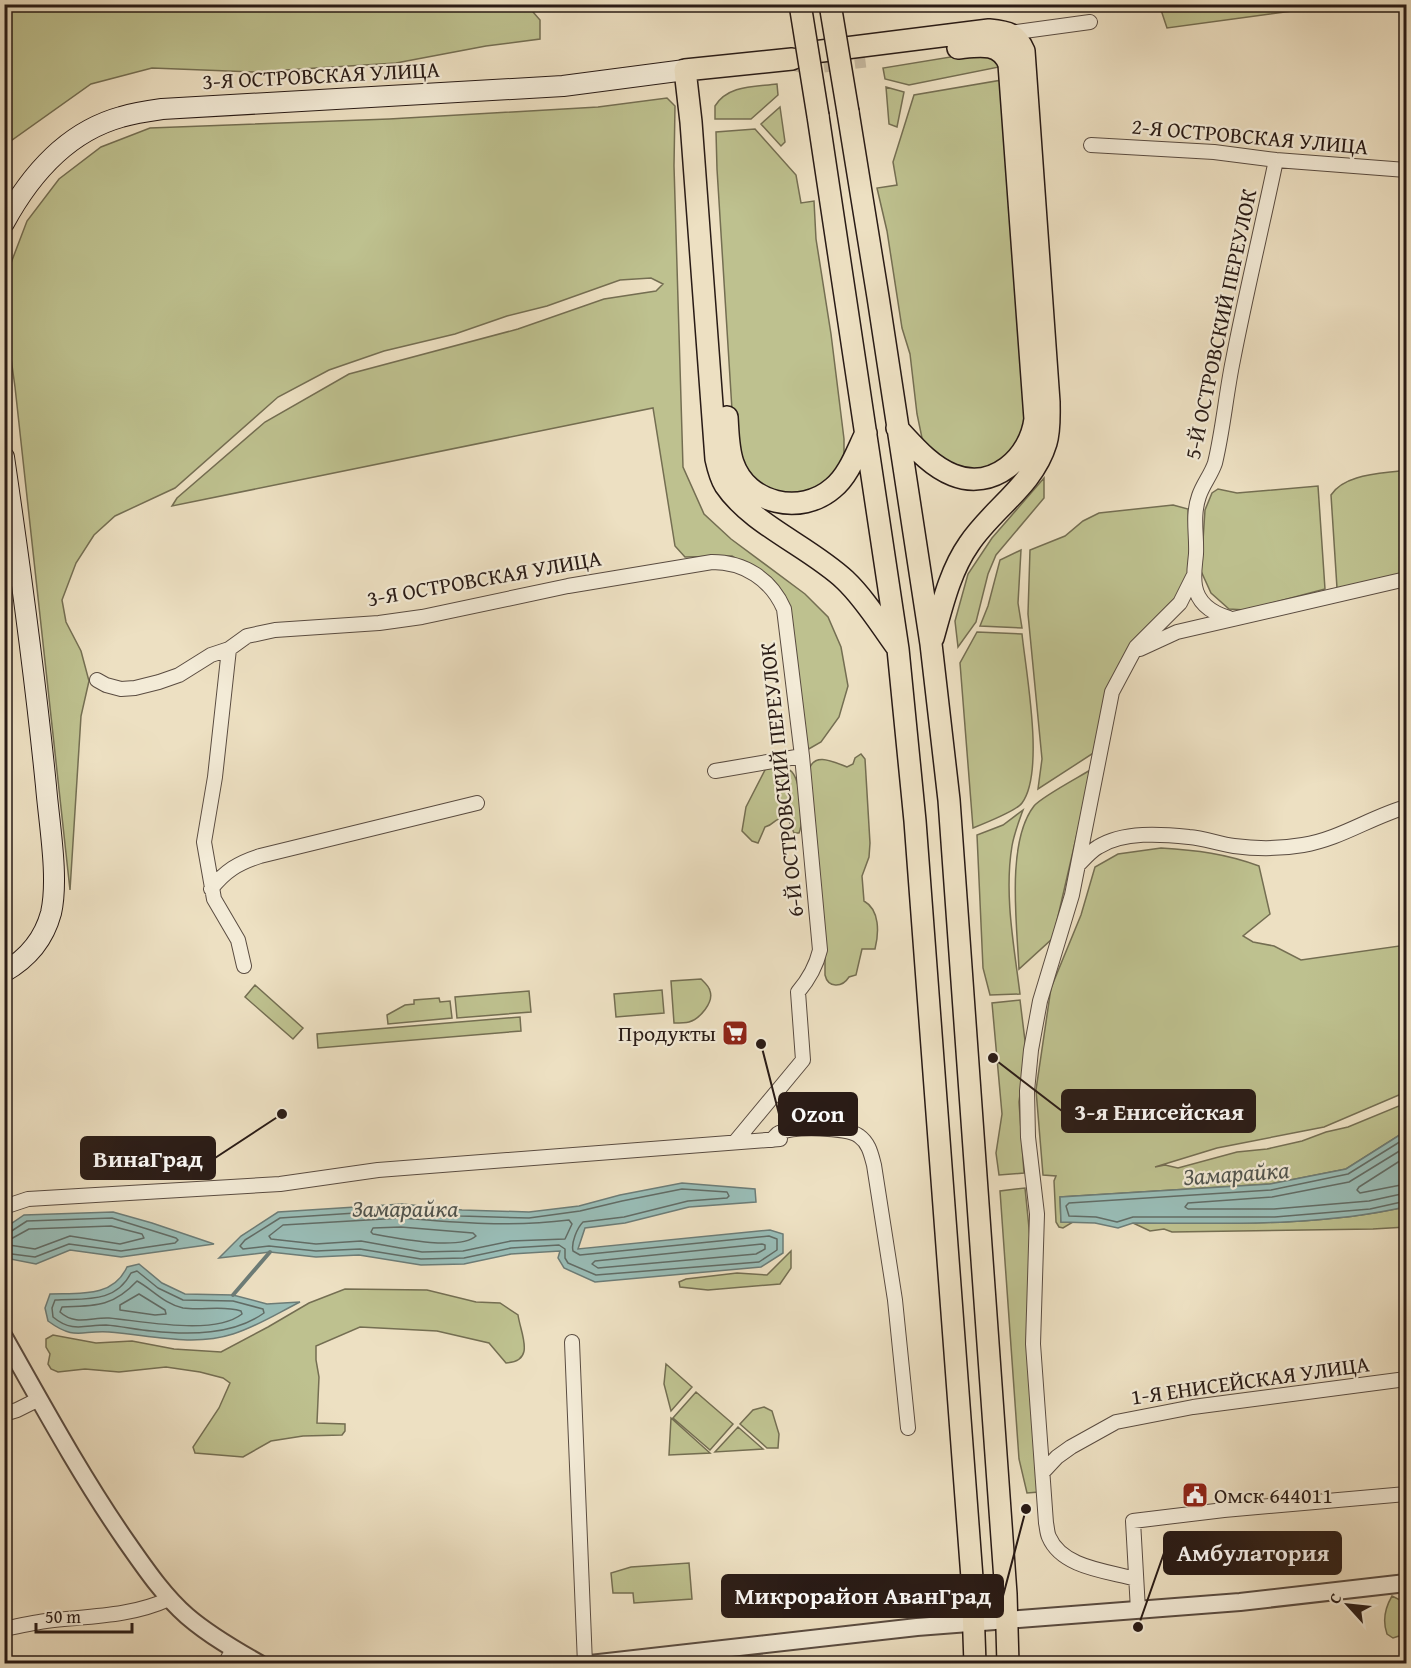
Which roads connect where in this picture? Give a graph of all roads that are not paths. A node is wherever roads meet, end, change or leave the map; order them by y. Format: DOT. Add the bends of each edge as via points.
graph roads {
  1 [pos="800,4"];
  2 [pos="830,4"];
  3 [pos="1090,22"];
  4 [pos="1010,33"];
  5 [pos="865,57"];
  6 [pos="692,70"];
  7 [pos="1091,145"];
  8 [pos="1276,160"];
  9 [pos="1407,170"];
  10 [pos="4,223"];
  11 [pos="897,428"];
  12 [pos="866,432"];
  13 [pos="4,457"];
  14 [pos="750,570"];
  15 [pos="1193,577"];
  16 [pos="1407,579"];
  17 [pos="1229,618"];
  18 [pos="931,644"];
  19 [pos="229,649"];
  20 [pos="898,649"];
  21 [pos="1128,661"];
  22 [pos="97,680"];
  23 [pos="802,756"];
  24 [pos="715,771"];
  25 [pos="477,803"];
  26 [pos="1407,807"];
  27 [pos="1077,865"];
  28 [pos="211,889"];
  29 [pos="244,966"];
  30 [pos="4,972"];
  31 [pos="735,1142"];
  32 [pos="4,1207"];
  33 [pos="4,1336"];
  34 [pos="572,1342"];
  35 [pos="1407,1379"];
  36 [pos="39,1399"];
  37 [pos="4,1414"];
  38 [pos="908,1428"];
  39 [pos="1043,1472"];
  40 [pos="1407,1494"];
  41 [pos="1136,1579"];
  42 [pos="1407,1583"];
  43 [pos="169,1599"];
  44 [pos="1138,1610"];
  45 [pos="1007,1620"];
  46 [pos="974,1622"];
  47 [pos="4,1629"];
  48 [pos="229,1656"];
  49 [pos="260,1664"];
  50 [pos="585,1664"];
  51 [pos="590,1664"];
  52 [pos="975,1664"];
  53 [pos="1008,1664"];
  1 -- 12 [label="main road, bridge"];
  2 -- 11 [label="main road, bridge"];
  3 -- 4 [label="street"];
  4 -- 6 [label="main road" via="989,30"];
  4 -- 18 [label="main road" via="1024,51 1049,402 1047,441 1030,476 969,544 954,573"];
  5 -- 11 [label="main road" via="985,45 1001,52 1010,64 1033,433 1028,446 1007,468 992,476 966,478 936,466"];
  6 -- 10 [label="main road, 3-Я ОСТРОВСКАЯ УЛИЦА" via="563,86 162,109 120,117 86,132 59,151 34,176"];
  6 -- 12 [label="main road" via="704,108 729,438 739,476 764,498 782,504 819,498 834,487 851,465"];
  6 -- 20 [label="main road" via="691,122 719,471 724,483 746,508 846,581"];
  7 -- 8 [label="street, 2-Я ОСТРОВСКАЯ УЛИЦА"];
  8 -- 9 [label="street, 2-Я ОСТРОВСКАЯ УЛИЦА"];
  8 -- 15 [label="street, 5-Й ОСТРОВСКИЙ ПЕРЕУЛОК" via="1214,464 1196,506"];
  11 -- 18 [label="main road"];
  12 -- 20 [label="main road"];
  13 -- 30 [label="main road" via="35,679 53,888 51,913 38,941 29,954"];
  14 -- 19 [label="street, 3-Я ОСТРОВСКАЯ УЛИЦА" via="728,562 712,562 568,586 422,617 276,630 247,636"];
  14 -- 23 [label="street, 6-Й ОСТРОВСКИЙ ПЕРЕУЛОК" via="773,589 784,609"];
  15 -- 17 [label="street, 5-Й ОСТРОВСКИЙ ПЕРЕУЛОК" via="1199,598 1207,608"];
  15 -- 21 [label="street" via="1180,603 1149,631"];
  16 -- 17 [label="street"];
  17 -- 21 [label="street" via="1163,637 1144,646"];
  18 -- 45 [label="main road" via="949,800"];
  19 -- 22 [label="street, 3-Я ОСТРОВСКАЯ УЛИЦА" via="159,682 121,689"];
  19 -- 28 [label="street" via="204,842"];
  20 -- 46 [label="main road" via="915,820"];
  21 -- 27 [label="street" via="1106,716"];
  23 -- 24 [label="street"];
  23 -- 31 [label="street, 6-Й ОСТРОВСКИЙ ПЕРЕУЛОК" via="820,950 809,979 798,992 803,1060"];
  25 -- 28 [label="street" via="249,859 222,874"];
  26 -- 27 [label="street" via="1331,839 1302,846 1266,849 1190,837 1147,835 1120,838 1099,846"];
  27 -- 39 [label="street" via="1072,895 1040,1001 1027,1091 1037,1214 1033,1344"];
  28 -- 29 [label="street" via="238,940"];
  31 -- 32 [label="street" via="378,1170 280,1184 28,1199"];
  31 -- 38 [label="street" via="776,1139 779,1133 791,1130 833,1128 850,1131 867,1145 874,1165 895,1300"];
  33 -- 36 [label="street"];
  34 -- 50 [label="street"];
  35 -- 39 [label="street, 1-Я ЕНИСЕЙСКАЯ УЛИЦА" via="1193,1407 1116,1422 1071,1447"];
  36 -- 37 [label="street"];
  36 -- 43 [label="street" via="100,1504"];
  39 -- 41 [label="street" via="1046,1523 1057,1549 1080,1564"];
  40 -- 41 [label="street" via="1133,1521"];
  41 -- 44 [label="street"];
  42 -- 44 [label="street"];
  43 -- 47 [label="street" via="118,1615 44,1621"];
  43 -- 48 [label="street"];
  44 -- 45 [label="street"];
  45 -- 46 [label="street"];
  45 -- 53 [label="main road"];
  46 -- 51 [label="street"];
  46 -- 52 [label="main road"];
  48 -- 49 [label="street"];
}
